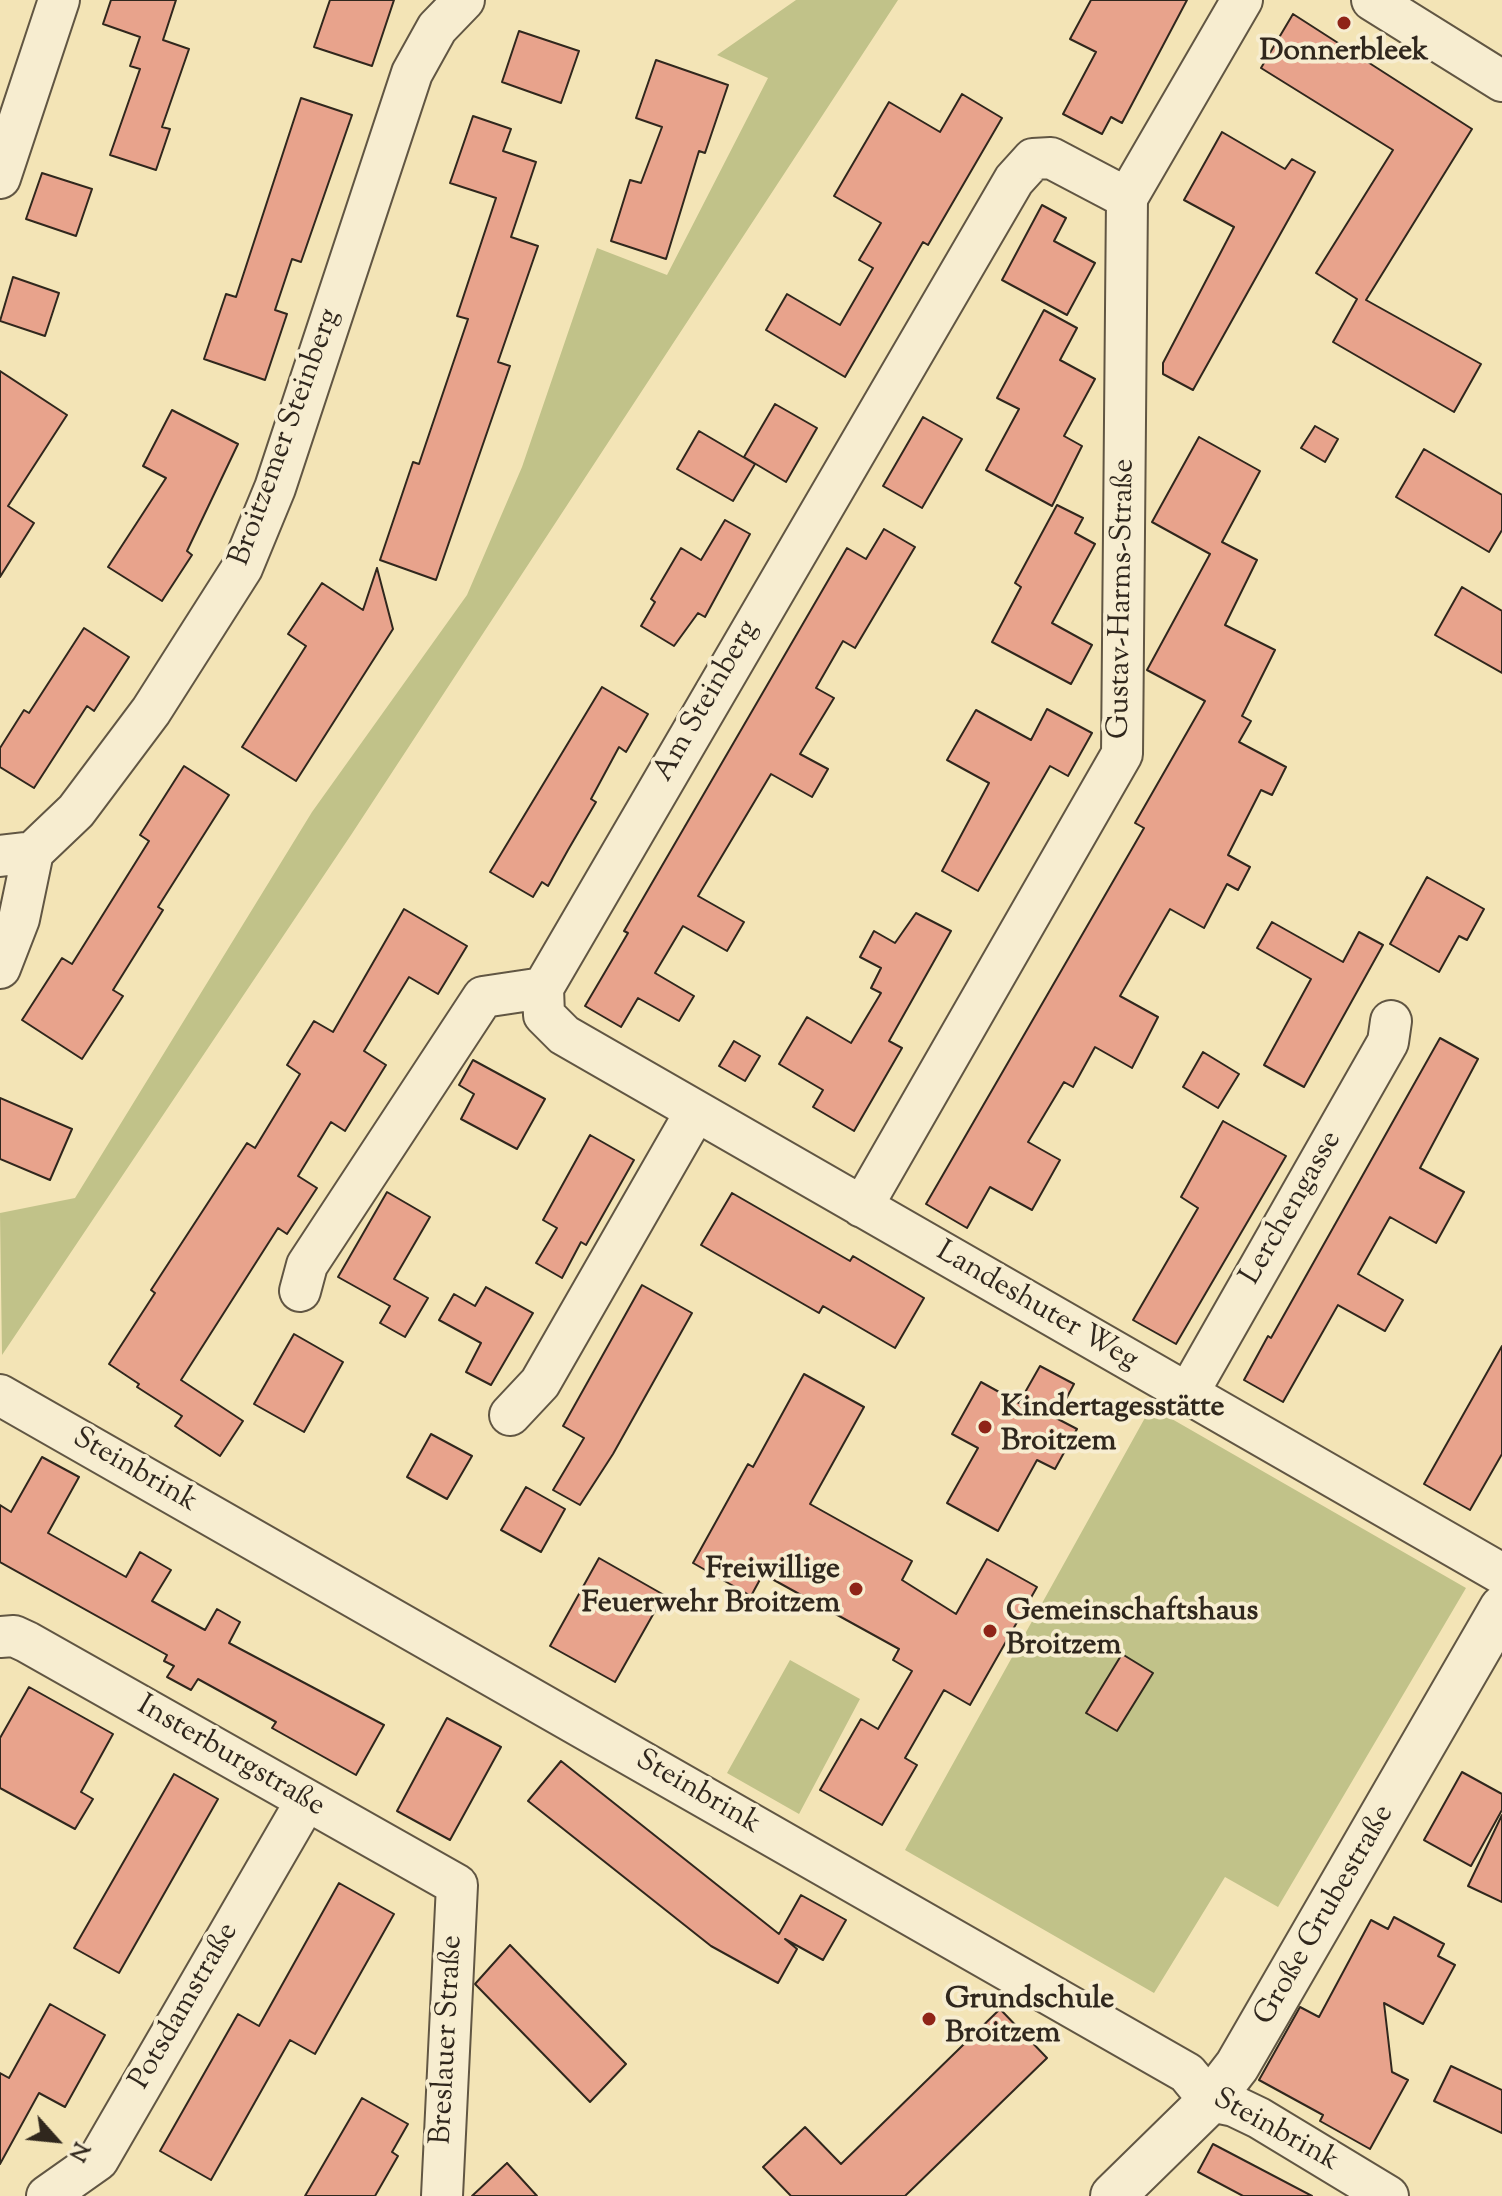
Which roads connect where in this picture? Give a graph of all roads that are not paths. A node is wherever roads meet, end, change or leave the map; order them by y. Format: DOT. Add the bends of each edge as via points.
graph roads {
  1 [pos="59,0"];
  2 [pos="464,0"];
  3 [pos="1242,0"];
  4 [pos="1372,0"];
  5 [pos="1502,81"];
  6 [pos="0,178"];
  7 [pos="1127,198"];
  8 [pos="17,854"];
  9 [pos="0,968"];
  10 [pos="543,988"];
  11 [pos="1391,1021"];
  12 [pos="696,1111"];
  13 [pos="862,1207"];
  14 [pos="300,1291"];
  15 [pos="0,1395"];
  16 [pos="1187,1395"];
  17 [pos="510,1415"];
  18 [pos="1502,1574"];
  19 [pos="1502,1608"];
  20 [pos="1,1636"];
  21 [pos="306,1801"];
  22 [pos="457,1885"];
  23 [pos="1210,2101"];
  24 [pos="47,2196"];
  25 [pos="442,2196"];
  26 [pos="1113,2196"];
  27 [pos="1388,2196"];
  1 -- 6 [label="street"];
  2 -- 8 [label="street, Broitzemer Steinberg" via="437,28 412,73 275,488 242,568 110,768 76,811"];
  3 -- 7 [label="street, Gustav-Harms-Straße"];
  4 -- 5 [label="street"];
  7 -- 10 [label="street, Am Steinberg" via="1051,158 1033,159 1014,180"];
  7 -- 13 [label="street, Gustav-Harms-Straße" via="1122,754"];
  8 -- 9 [label="street" via="19,919"];
  10 -- 12 [label="street, Landeshuter Weg" via="544,1015 564,1035"];
  10 -- 14 [label="street" via="483,997 307,1265"];
  11 -- 16 [label="street, Lerchengasse" via="1388,1042"];
  12 -- 13 [label="street, Landeshuter Weg"];
  12 -- 17 [label="street" via="540,1383"];
  13 -- 16 [label="street, Landeshuter Weg"];
  15 -- 23 [label="street, Steinbrink" via="1187,2073"];
  16 -- 18 [label="street, Landeshuter Weg"];
  19 -- 23 [label="street, Große Grubestraße" via="1271,2013"];
  20 -- 21 [label="street, Insterburgstraße" via="27,1642"];
  21 -- 22 [label="street, Insterburgstraße"];
  21 -- 24 [label="street, Potsdamstraße" via="98,2160"];
  22 -- 25 [label="street, Breslauer Straße"];
  23 -- 26 [label="street, Große Grubestraße"];
  23 -- 27 [label="street, Steinbrink" via="1259,2118"];
}
